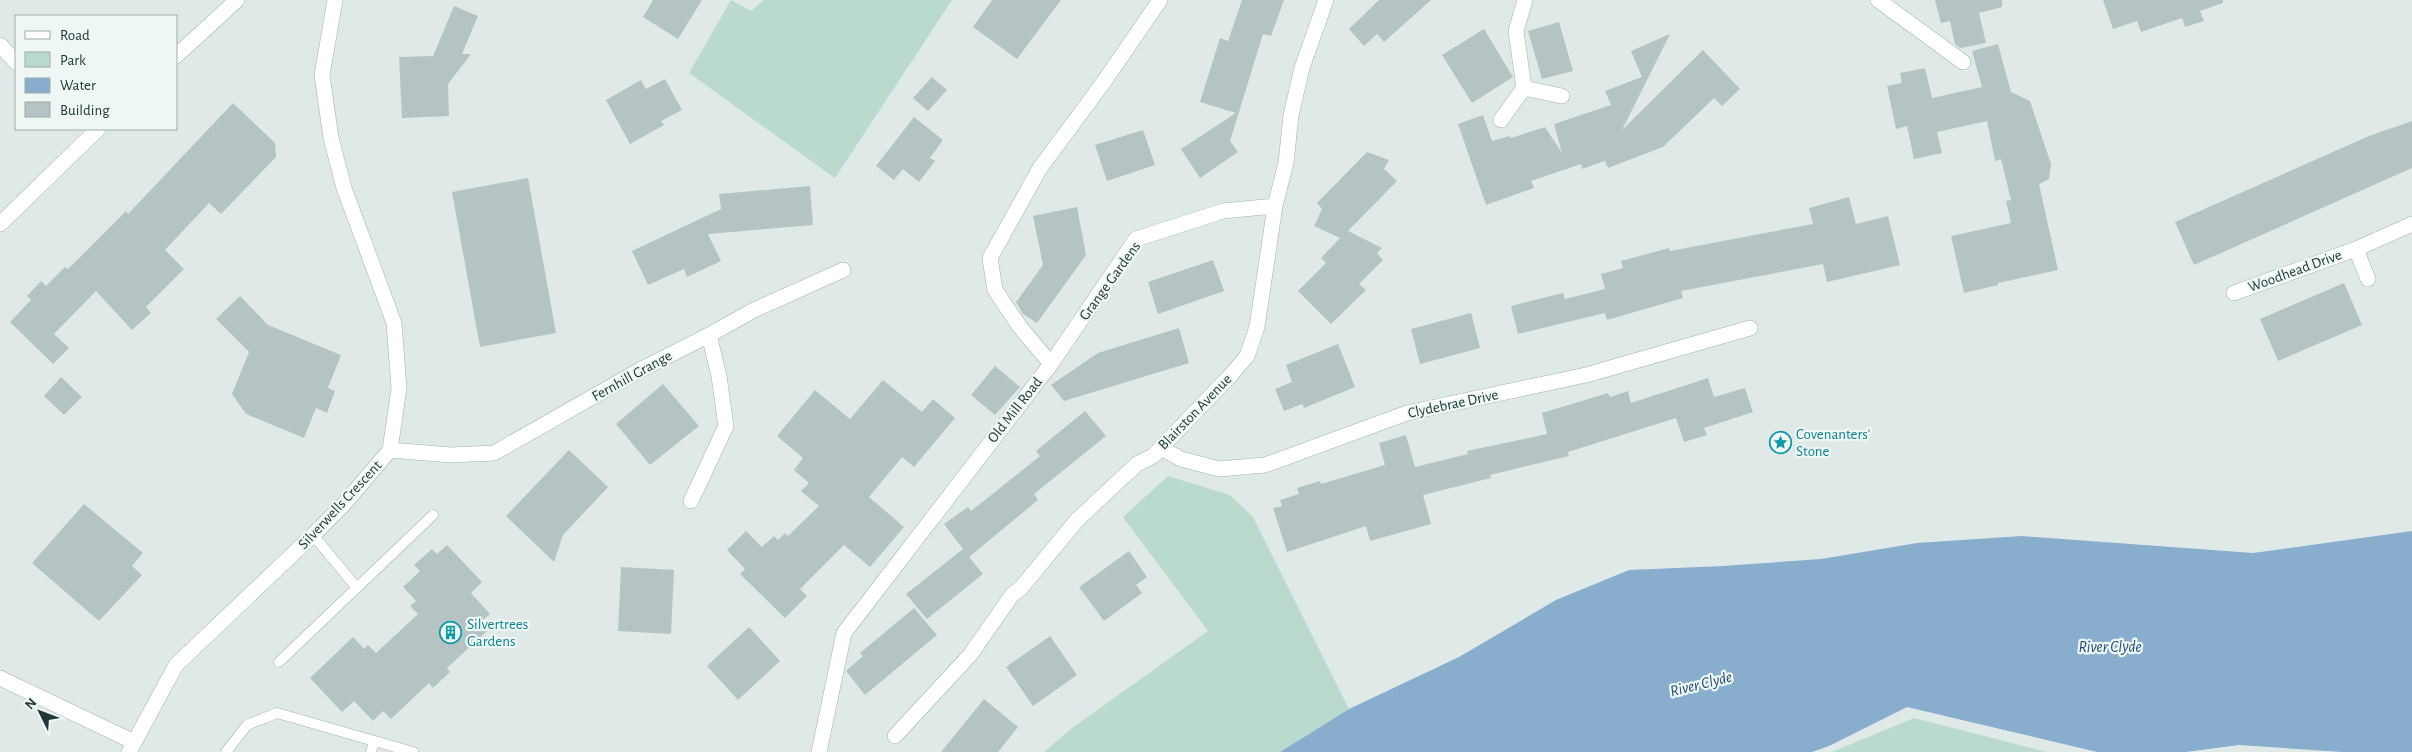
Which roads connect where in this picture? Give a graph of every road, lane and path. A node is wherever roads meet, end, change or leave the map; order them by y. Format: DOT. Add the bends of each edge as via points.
graph roads {
  1 [pos="237,0"];
  2 [pos="335,0"];
  3 [pos="1160,0"];
  4 [pos="1326,0"];
  5 [pos="1525,0"];
  6 [pos="1878,0"];
  7 [pos="0,45"];
  8 [pos="178,54"];
  9 [pos="15,61"];
  10 [pos="1963,62"];
  11 [pos="1524,88"];
  12 [pos="1562,96"];
  13 [pos="1501,120"];
  14 [pos="89,132"];
  15 [pos="1275,206"];
  16 [pos="0,224"];
  17 [pos="2412,224"];
  18 [pos="2356,249"];
  19 [pos="844,270"];
  20 [pos="2368,279"];
  21 [pos="2234,293"];
  22 [pos="1750,328"];
  23 [pos="709,335"];
  24 [pos="1051,364"];
  25 [pos="1161,448"];
  26 [pos="390,450"];
  27 [pos="691,501"];
  28 [pos="433,515"];
  29 [pos="313,536"];
  30 [pos="357,588"];
  31 [pos="279,662"];
  32 [pos="0,678"];
  33 [pos="896,736"];
  34 [pos="374,741"];
  35 [pos="132,747"];
  36 [pos="226,752"];
  37 [pos="371,752"];
  38 [pos="414,752"];
  39 [pos="819,752"];
  1 -- 8 [label="street"];
  2 -- 26 [label="street, Silverwells Crescent" via="322,75 331,138 344,188 394,323 399,388"];
  3 -- 24 [label="street, Old Mill Road" via="1040,168 990,258 995,290"];
  4 -- 15 [label="street, Blairston Avenue" via="1302,68 1291,115 1286,163"];
  5 -- 11 [label="street" via="1516,31"];
  6 -- 10 [label="street"];
  7 -- 9 [label="street"];
  11 -- 12 [label="street"];
  11 -- 13 [label="street"];
  14 -- 16 [label="street"];
  15 -- 24 [label="street, Grange Gardens" via="1223,211 1136,239"];
  15 -- 25 [label="street, Blairston Avenue" via="1257,327 1247,356"];
  17 -- 18 [label="street, Woodhead Drive"];
  18 -- 20 [label="street, Woodhead Drive"];
  18 -- 21 [label="street, Woodhead Drive"];
  19 -- 23 [label="street, Fernhill Grange" via="754,310"];
  22 -- 25 [label="street, Clydebrae Drive" via="1586,375 1407,413 1265,465 1219,470"];
  23 -- 26 [label="street, Fernhill Grange" via="640,370 494,454 452,455"];
  23 -- 27 [label="street" via="726,426"];
  24 -- 39 [label="street, Old Mill Road" via="844,633"];
  25 -- 33 [label="street, Blairston Avenue" via="1138,464 1077,520 1012,595 970,655"];
  26 -- 29 [label="street, Silverwells Crescent"];
  28 -- 30 [label="lane"];
  29 -- 30 [label="lane"];
  29 -- 35 [label="street, Silverwells Crescent" via="176,666"];
  30 -- 31 [label="lane"];
  32 -- 35 [label="street"];
  34 -- 36 [label="lane" via="277,712 247,725"];
  34 -- 37 [label="lane"];
  34 -- 38 [label="lane"];
}
